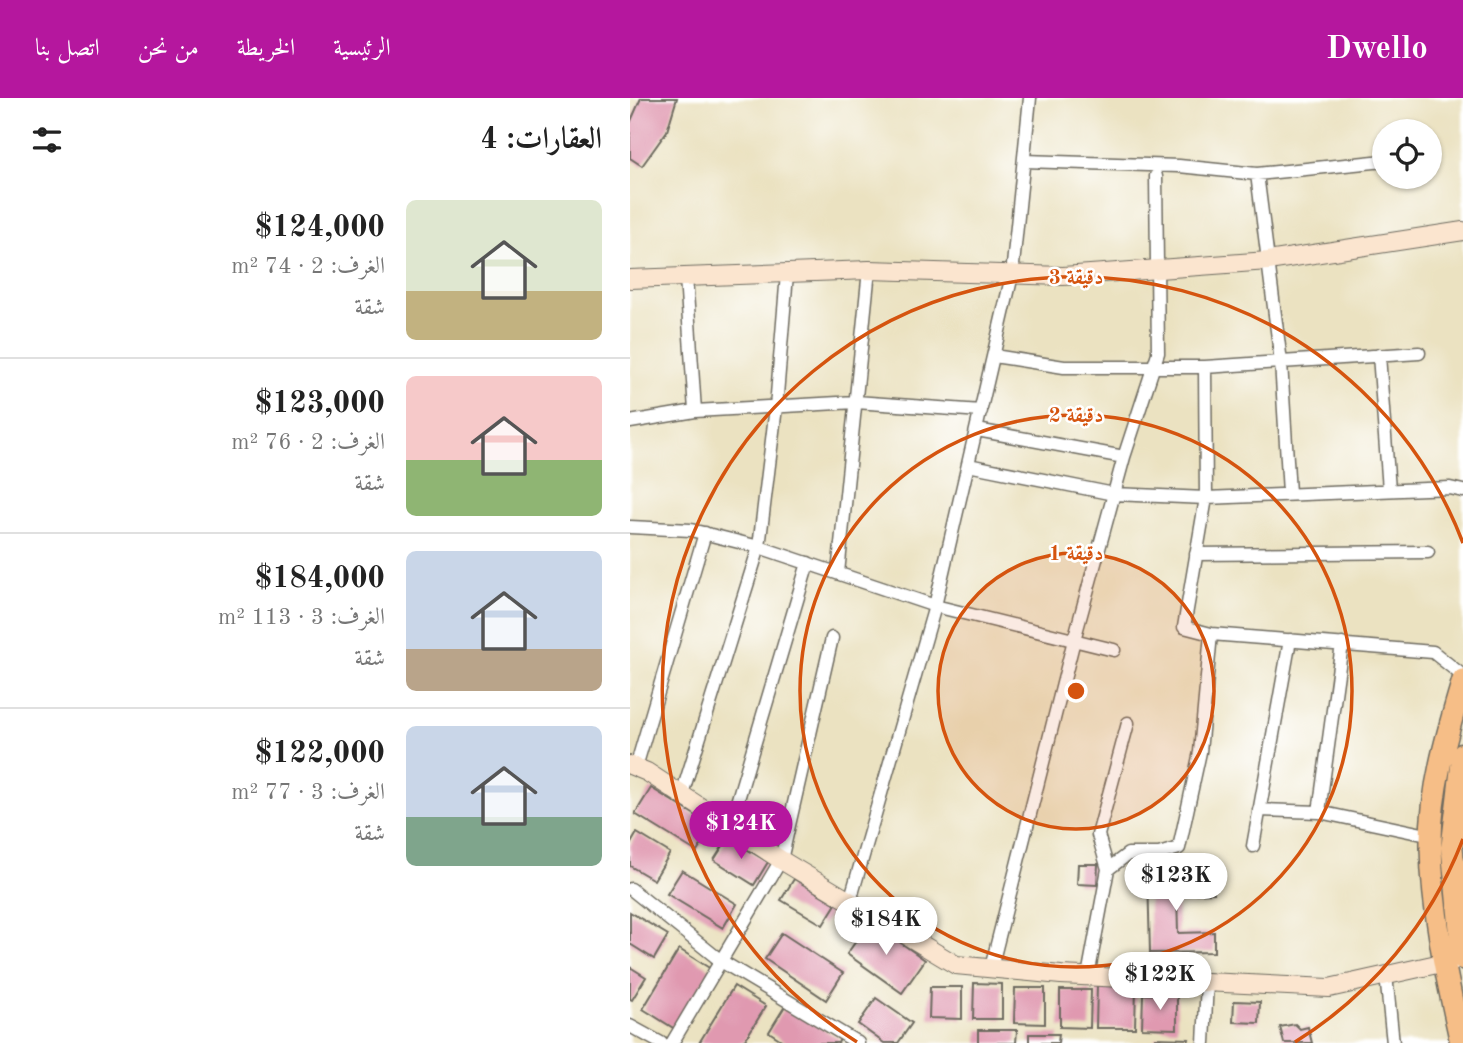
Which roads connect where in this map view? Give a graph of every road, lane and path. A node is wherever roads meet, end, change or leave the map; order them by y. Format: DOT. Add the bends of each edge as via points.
graph roads {
  1 [pos="1030,98"];
  2 [pos="1024,160"];
  3 [pos="1372,162"];
  4 [pos="1257,174"];
  5 [pos="1156,176"];
  6 [pos="1463,231"];
  7 [pos="1268,261"];
  8 [pos="1158,269"];
  9 [pos="869,271"];
  10 [pos="787,274"];
  11 [pos="1012,275"];
  12 [pos="686,277"];
  13 [pos="630,279"];
  14 [pos="1419,353"];
  15 [pos="1378,355"];
  16 [pos="994,356"];
  17 [pos="1280,362"];
  18 [pos="1153,365"];
  19 [pos="1205,367"];
  20 [pos="856,402"];
  21 [pos="776,407"];
  22 [pos="695,411"];
  23 [pos="981,411"];
  24 [pos="630,422"];
  25 [pos="977,430"];
  26 [pos="1124,457"];
  27 [pos="968,465"];
  28 [pos="1389,489"];
  29 [pos="1463,491"];
  30 [pos="1289,493"];
  31 [pos="1114,494"];
  32 [pos="1206,498"];
  33 [pos="630,527"];
  34 [pos="705,533"];
  35 [pos="759,547"];
  36 [pos="1428,552"];
  37 [pos="1196,554"];
  38 [pos="808,563"];
  39 [pos="838,573"];
  40 [pos="935,606"];
  41 [pos="1212,634"];
  42 [pos="832,638"];
  43 [pos="1074,640"];
  44 [pos="1290,640"];
  45 [pos="1342,645"];
  46 [pos="1114,650"];
  47 [pos="1463,678"];
  48 [pos="1128,723"];
  49 [pos="1463,754"];
  50 [pos="633,766"];
  51 [pos="682,794"];
  52 [pos="1259,810"];
  53 [pos="1319,812"];
  54 [pos="730,826"];
  55 [pos="1432,836"];
  56 [pos="1252,846"];
  57 [pos="781,860"];
  58 [pos="1108,869"];
  59 [pos="631,889"];
  60 [pos="850,901"];
  61 [pos="1456,960"];
  62 [pos="721,961"];
  63 [pos="991,968"];
  64 [pos="1386,975"];
  65 [pos="1088,976"];
  66 [pos="1207,982"];
  67 [pos="630,1026"];
  68 [pos="661,1043"];
  69 [pos="672,1043"];
  70 [pos="858,1043"];
  71 [pos="1203,1043"];
  72 [pos="1393,1043"];
  73 [pos="1461,1043"];
  1 -- 2 [label="street"];
  2 -- 4 [label="street"];
  2 -- 11 [label="street"];
  3 -- 4 [label="street"];
  4 -- 7 [label="street"];
  5 -- 8 [label="street"];
  6 -- 7 [label="street"];
  7 -- 8 [label="street"];
  7 -- 17 [label="street"];
  8 -- 11 [label="street"];
  8 -- 18 [label="street" via="1158,353"];
  9 -- 10 [label="street"];
  9 -- 11 [label="street"];
  9 -- 20 [label="street"];
  10 -- 12 [label="street"];
  10 -- 21 [label="street"];
  11 -- 16 [label="street"];
  12 -- 13 [label="street"];
  12 -- 22 [label="street"];
  14 -- 15 [label="street"];
  15 -- 17 [label="street"];
  15 -- 28 [label="street"];
  16 -- 18 [label="street" via="1064,367"];
  16 -- 23 [label="street"];
  17 -- 19 [label="street"];
  17 -- 30 [label="street"];
  18 -- 19 [label="street"];
  18 -- 26 [label="street"];
  19 -- 32 [label="street"];
  20 -- 21 [label="street"];
  20 -- 23 [label="street"];
  20 -- 39 [label="street"];
  21 -- 22 [label="street"];
  21 -- 35 [label="street"];
  22 -- 24 [label="street"];
  23 -- 25 [label="street"];
  25 -- 26 [label="street"];
  25 -- 27 [label="street"];
  26 -- 31 [label="street"];
  27 -- 31 [label="street"];
  27 -- 40 [label="street"];
  28 -- 29 [label="street"];
  28 -- 30 [label="street"];
  30 -- 32 [label="street"];
  31 -- 32 [label="street"];
  31 -- 43 [label="street"];
  32 -- 37 [label="street"];
  33 -- 34 [label="street"];
  34 -- 35 [label="street"];
  34 -- 50 [label="street"];
  35 -- 38 [label="street"];
  35 -- 51 [label="street"];
  36 -- 37 [label="street"];
  37 -- 41 [label="street" via="1184,627"];
  38 -- 39 [label="street"];
  38 -- 54 [label="street"];
  39 -- 40 [label="street"];
  40 -- 43 [label="street"];
  40 -- 60 [label="street"];
  41 -- 44 [label="street"];
  41 -- 58 [label="street" via="1200,752 1179,848 1158,854 1128,854"];
  42 -- 57 [label="street"];
  43 -- 46 [label="street"];
  43 -- 63 [label="street"];
  44 -- 45 [label="street"];
  44 -- 52 [label="street"];
  45 -- 47 [label="street" via="1433,652"];
  45 -- 53 [label="street"];
  47 -- 55 [label="main road" via="1440,758"];
  48 -- 58 [label="street" via="1098,835"];
  49 -- 61 [label="main road" via="1452,847"];
  50 -- 51 [label="street"];
  51 -- 54 [label="street"];
  52 -- 53 [label="street"];
  52 -- 56 [label="street"];
  53 -- 55 [label="street"];
  54 -- 57 [label="street"];
  55 -- 61 [label="main road"];
  57 -- 60 [label="street"];
  57 -- 62 [label="street"];
  58 -- 65 [label="street"];
  59 -- 62 [label="street"];
  60 -- 63 [label="street" via="956,965"];
  61 -- 64 [label="street"];
  61 -- 73 [label="main road"];
  62 -- 69 [label="street"];
  62 -- 70 [label="street"];
  63 -- 65 [label="street"];
  64 -- 66 [label="street" via="1329,988"];
  64 -- 72 [label="street"];
  65 -- 66 [label="street"];
  66 -- 71 [label="street"];
  67 -- 68 [label="street"];
}
